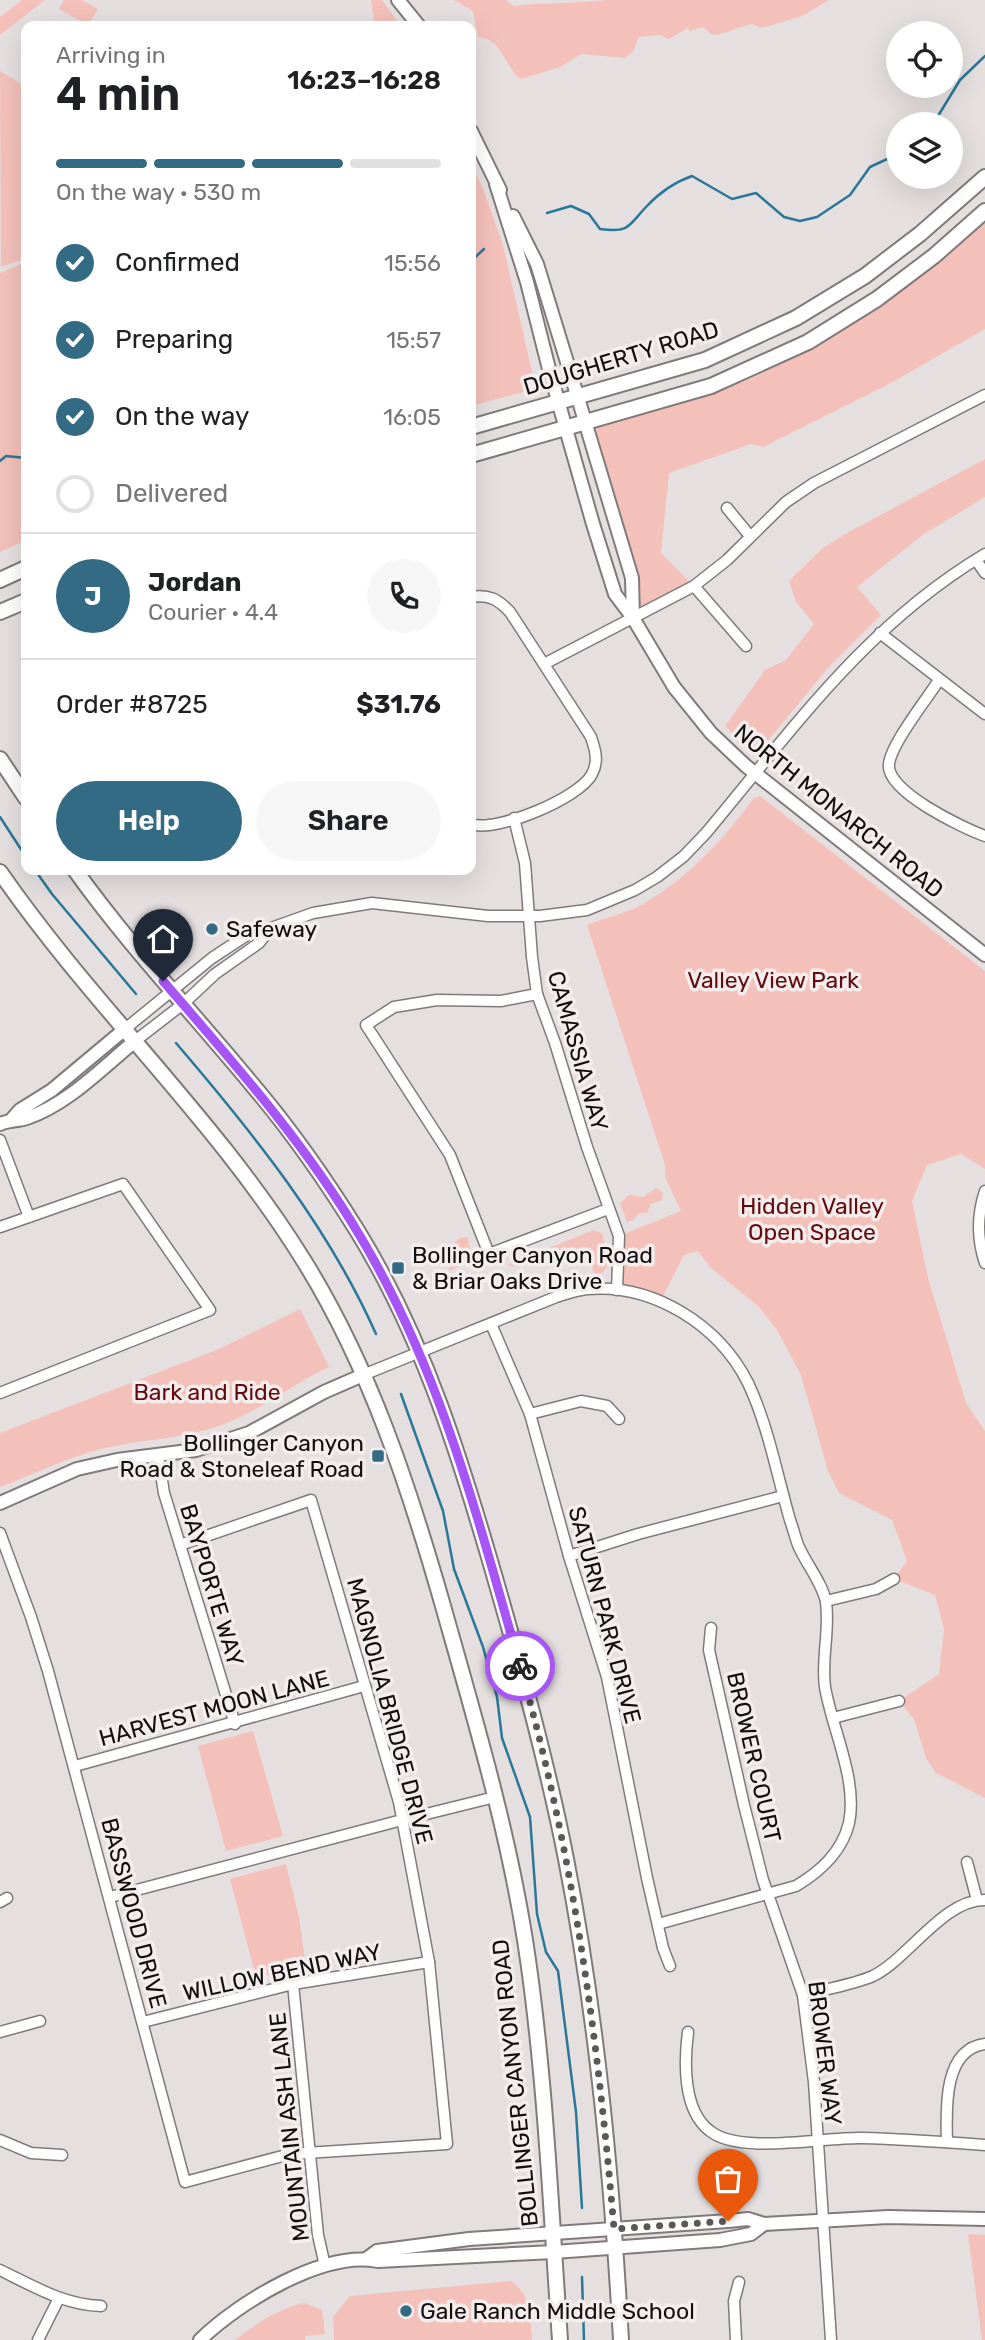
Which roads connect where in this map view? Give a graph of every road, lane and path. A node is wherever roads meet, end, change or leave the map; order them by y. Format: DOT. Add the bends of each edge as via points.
graph roads {
  1 [pos="398,0"];
  2 [pos="415,21"];
  3 [pos="476,142"];
  4 [pos="985,177"];
  5 [pos="496,184"];
  6 [pos="985,211"];
  7 [pos="985,395"];
  8 [pos="578,398"];
  9 [pos="558,402"];
  10 [pos="584,422"];
  11 [pos="476,426"];
  12 [pos="565,427"];
  13 [pos="476,454"];
  14 [pos="727,508"];
  15 [pos="750,536"];
  16 [pos="980,557"];
  17 [pos="21,570"];
  18 [pos="985,573"];
  19 [pos="0,580"];
  20 [pos="695,586"];
  21 [pos="476,597"];
  22 [pos="21,603"];
  23 [pos="0,612"];
  24 [pos="633,618"];
  25 [pos="880,633"];
  26 [pos="746,646"];
  27 [pos="544,664"];
  28 [pos="939,680"];
  29 [pos="985,714"];
  30 [pos="0,759"];
  31 [pos="755,774"];
  32 [pos="21,791"];
  33 [pos="514,818"];
  34 [pos="476,826"];
  35 [pos="985,836"];
  36 [pos="0,872"];
  37 [pos="79,875"];
  38 [pos="529,917"];
  39 [pos="271,928"];
  40 [pos="985,955"];
  41 [pos="172,992"];
  42 [pos="537,994"];
  43 [pos="183,1004"];
  44 [pos="130,1035"];
  45 [pos="6,1121"];
  46 [pos="0,1140"];
  47 [pos="985,1191"];
  48 [pos="608,1209"];
  49 [pos="29,1217"];
  50 [pos="0,1227"];
  51 [pos="985,1263"];
  52 [pos="617,1290"];
  53 [pos="491,1324"];
  54 [pos="420,1353"];
  55 [pos="363,1375"];
  56 [pos="0,1393"];
  57 [pos="530,1414"];
  58 [pos="618,1419"];
  59 [pos="158,1456"];
  60 [pos="783,1496"];
  61 [pos="0,1503"];
  62 [pos="0,1534"];
  63 [pos="180,1545"];
  64 [pos="569,1556"];
  65 [pos="894,1579"];
  66 [pos="826,1601"];
  67 [pos="711,1628"];
  68 [pos="364,1686"];
  69 [pos="898,1701"];
  70 [pos="833,1718"];
  71 [pos="235,1724"];
  72 [pos="75,1766"];
  73 [pos="495,1797"];
  74 [pos="402,1820"];
  75 [pos="967,1862"];
  76 [pos="768,1894"];
  77 [pos="110,1897"];
  78 [pos="981,1900"];
  79 [pos="658,1924"];
  80 [pos="429,1962"];
  81 [pos="670,1966"];
  82 [pos="293,1984"];
  83 [pos="803,1995"];
  84 [pos="40,2021"];
  85 [pos="143,2022"];
  86 [pos="0,2032"];
  87 [pos="688,2032"];
  88 [pos="985,2044"];
  89 [pos="817,2139"];
  90 [pos="0,2140"];
  91 [pos="947,2142"];
  92 [pos="985,2145"];
  93 [pos="310,2153"];
  94 [pos="62,2155"];
  95 [pos="985,2219"];
  96 [pos="824,2222"];
  97 [pos="764,2224"];
  98 [pos="614,2229"];
  99 [pos="553,2232"];
  100 [pos="616,2248"];
  101 [pos="554,2252"];
  102 [pos="366,2259"];
  103 [pos="325,2266"];
  104 [pos="0,2270"];
  105 [pos="739,2282"];
  106 [pos="59,2298"];
  107 [pos="102,2306"];
  108 [pos="38,2340"];
  109 [pos="200,2340"];
  110 [pos="560,2340"];
  111 [pos="621,2340"];
  112 [pos="736,2340"];
  113 [pos="831,2340"];
  1 -- 2 [label="street"];
  3 -- 5 [label="street"];
  4 -- 8 [label="main road, DOUGHERTY ROAD" via="920,234 796,318 705,360"];
  5 -- 8 [label="street, NORTH MONARCH ROAD" via="537,264"];
  5 -- 9 [label="street, NORTH MONARCH ROAD"];
  6 -- 10 [label="main road" via="877,299 808,342 711,386"];
  7 -- 15 [label="street" via="814,483"];
  8 -- 9 [label="main road, DOUGHERTY ROAD"];
  8 -- 10 [label="street, NORTH MONARCH ROAD"];
  9 -- 11 [label="main road, DOUGHERTY ROAD"];
  9 -- 12 [label="street, NORTH MONARCH ROAD"];
  10 -- 12 [label="main road"];
  10 -- 24 [label="street, NORTH MONARCH ROAD" via="632,578"];
  12 -- 13 [label="main road"];
  12 -- 24 [label="street, NORTH MONARCH ROAD" via="615,594"];
  14 -- 15 [label="street"];
  15 -- 20 [label="street"];
  16 -- 18 [label="street"];
  16 -- 25 [label="street" via="930,590"];
  17 -- 19 [label="main road"];
  20 -- 24 [label="street"];
  20 -- 26 [label="street"];
  21 -- 27 [label="street" via="502,603"];
  22 -- 23 [label="main road"];
  24 -- 27 [label="street"];
  24 -- 31 [label="street, NORTH MONARCH ROAD" via="674,687 711,733"];
  25 -- 28 [label="street"];
  25 -- 31 [label="street" via="831,682"];
  27 -- 33 [label="street" via="590,737 596,760 584,785 569,796 541,811"];
  28 -- 29 [label="street"];
  28 -- 35 [label="street" via="917,710 888,768 894,781 914,798"];
  30 -- 32 [label="main road"];
  31 -- 38 [label="street" via="699,841 657,877 587,910"];
  31 -- 40 [label="street, NORTH MONARCH ROAD"];
  33 -- 34 [label="street"];
  33 -- 38 [label="street, CAMASSIA WAY" via="525,863"];
  36 -- 44 [label="main road, BOLLINGER CANYON ROAD"];
  37 -- 41 [label="main road"];
  38 -- 39 [label="street" via="372,903 313,913"];
  38 -- 42 [label="street, CAMASSIA WAY"];
  39 -- 41 [label="street" via="253,931 239,940"];
  39 -- 43 [label="street"];
  41 -- 43 [label="main road"];
  41 -- 44 [label="street"];
  42 -- 48 [label="street, CAMASSIA WAY"];
  42 -- 48 [label="street" via="501,1001 437,1000 394,1007 366,1024 450,1155 489,1254"];
  43 -- 44 [label="street"];
  43 -- 54 [label="main road" via="256,1089 330,1188 361,1237"];
  44 -- 45 [label="street"];
  44 -- 55 [label="main road, BOLLINGER CANYON ROAD" via="212,1131 278,1220 308,1267"];
  46 -- 49 [label="street"];
  47 -- 51 [label="street" via="979,1211 979,1244"];
  48 -- 52 [label="street, CAMASSIA WAY" via="619,1236"];
  49 -- 50 [label="street"];
  49 -- 56 [label="street" via="123,1184 210,1310"];
  52 -- 53 [label="street" via="587,1289 556,1297"];
  52 -- 60 [label="street" via="679,1310 720,1341 748,1383"];
  53 -- 54 [label="street"];
  53 -- 57 [label="street, SATURN PARK DRIVE"];
  54 -- 55 [label="street"];
  54 -- 98 [label="main road" via="468,1483 548,1775 596,2046"];
  55 -- 59 [label="street" via="249,1433"];
  55 -- 73 [label="main road, BOLLINGER CANYON ROAD" via="423,1540"];
  57 -- 58 [label="street" via="581,1401 607,1406"];
  57 -- 64 [label="street, SATURN PARK DRIVE"];
  59 -- 61 [label="street" via="77,1469"];
  59 -- 63 [label="street, BAYPORTE WAY"];
  60 -- 64 [label="street"];
  60 -- 66 [label="street" via="798,1545"];
  62 -- 72 [label="street, BASSWOOD DRIVE" via="31,1617"];
  63 -- 68 [label="street, MAGNOLIA BRIDGE DRIVE" via="311,1500"];
  63 -- 71 [label="street, BAYPORTE WAY"];
  64 -- 79 [label="street, SATURN PARK DRIVE" via="607,1677"];
  65 -- 66 [label="street" via="876,1589"];
  66 -- 70 [label="street" via="825,1686"];
  67 -- 76 [label="street, BROWER COURT" via="709,1650"];
  68 -- 71 [label="street, HARVEST MOON LANE"];
  68 -- 74 [label="street, MAGNOLIA BRIDGE DRIVE"];
  69 -- 70 [label="street"];
  70 -- 76 [label="street" via="850,1794 845,1835 838,1850 812,1877"];
  71 -- 72 [label="street, HARVEST MOON LANE"];
  72 -- 77 [label="street, BASSWOOD DRIVE"];
  73 -- 74 [label="street"];
  73 -- 99 [label="main road, BOLLINGER CANYON ROAD" via="527,1957 540,2057"];
  74 -- 77 [label="street"];
  74 -- 80 [label="street, MAGNOLIA BRIDGE DRIVE"];
  75 -- 78 [label="street"];
  76 -- 79 [label="street"];
  76 -- 83 [label="street, BROWER WAY"];
  77 -- 85 [label="street, BASSWOOD DRIVE"];
  78 -- 83 [label="street" via="940,1920 872,1976"];
  79 -- 81 [label="street, SATURN PARK DRIVE"];
  80 -- 82 [label="street, WILLOW BEND WAY"];
  80 -- 93 [label="street, MAGNOLIA BRIDGE DRIVE" via="447,2144"];
  82 -- 85 [label="street, WILLOW BEND WAY"];
  82 -- 93 [label="street, MOUNTAIN ASH LANE"];
  83 -- 89 [label="street, BROWER WAY"];
  84 -- 86 [label="street"];
  85 -- 93 [label="street, BASSWOOD DRIVE" via="186,2182 290,2154"];
  87 -- 89 [label="street" via="684,2063 694,2115 711,2133 742,2143"];
  88 -- 91 [label="street" via="967,2049 958,2059 950,2082"];
  89 -- 91 [label="street"];
  89 -- 96 [label="street, BROWER WAY"];
  90 -- 94 [label="street" via="31,2153"];
  91 -- 92 [label="street"];
  93 -- 103 [label="street, MOUNTAIN ASH LANE"];
  95 -- 96 [label="street" via="888,2217"];
  96 -- 97 [label="street"];
  96 -- 113 [label="street, BROWER WAY"];
  97 -- 98 [label="street" via="748,2219"];
  97 -- 100 [label="street" via="751,2234 720,2240"];
  98 -- 99 [label="street"];
  98 -- 100 [label="main road"];
  99 -- 101 [label="main road, BOLLINGER CANYON ROAD"];
  99 -- 102 [label="street" via="390,2249"];
  100 -- 101 [label="street"];
  100 -- 111 [label="main road"];
  101 -- 102 [label="street"];
  101 -- 110 [label="main road, BOLLINGER CANYON ROAD"];
  102 -- 103 [label="street"];
  103 -- 109 [label="street" via="258,2295"];
  104 -- 106 [label="street"];
  105 -- 112 [label="street" via="734,2301"];
  106 -- 107 [label="street"];
  106 -- 108 [label="street"];
}
